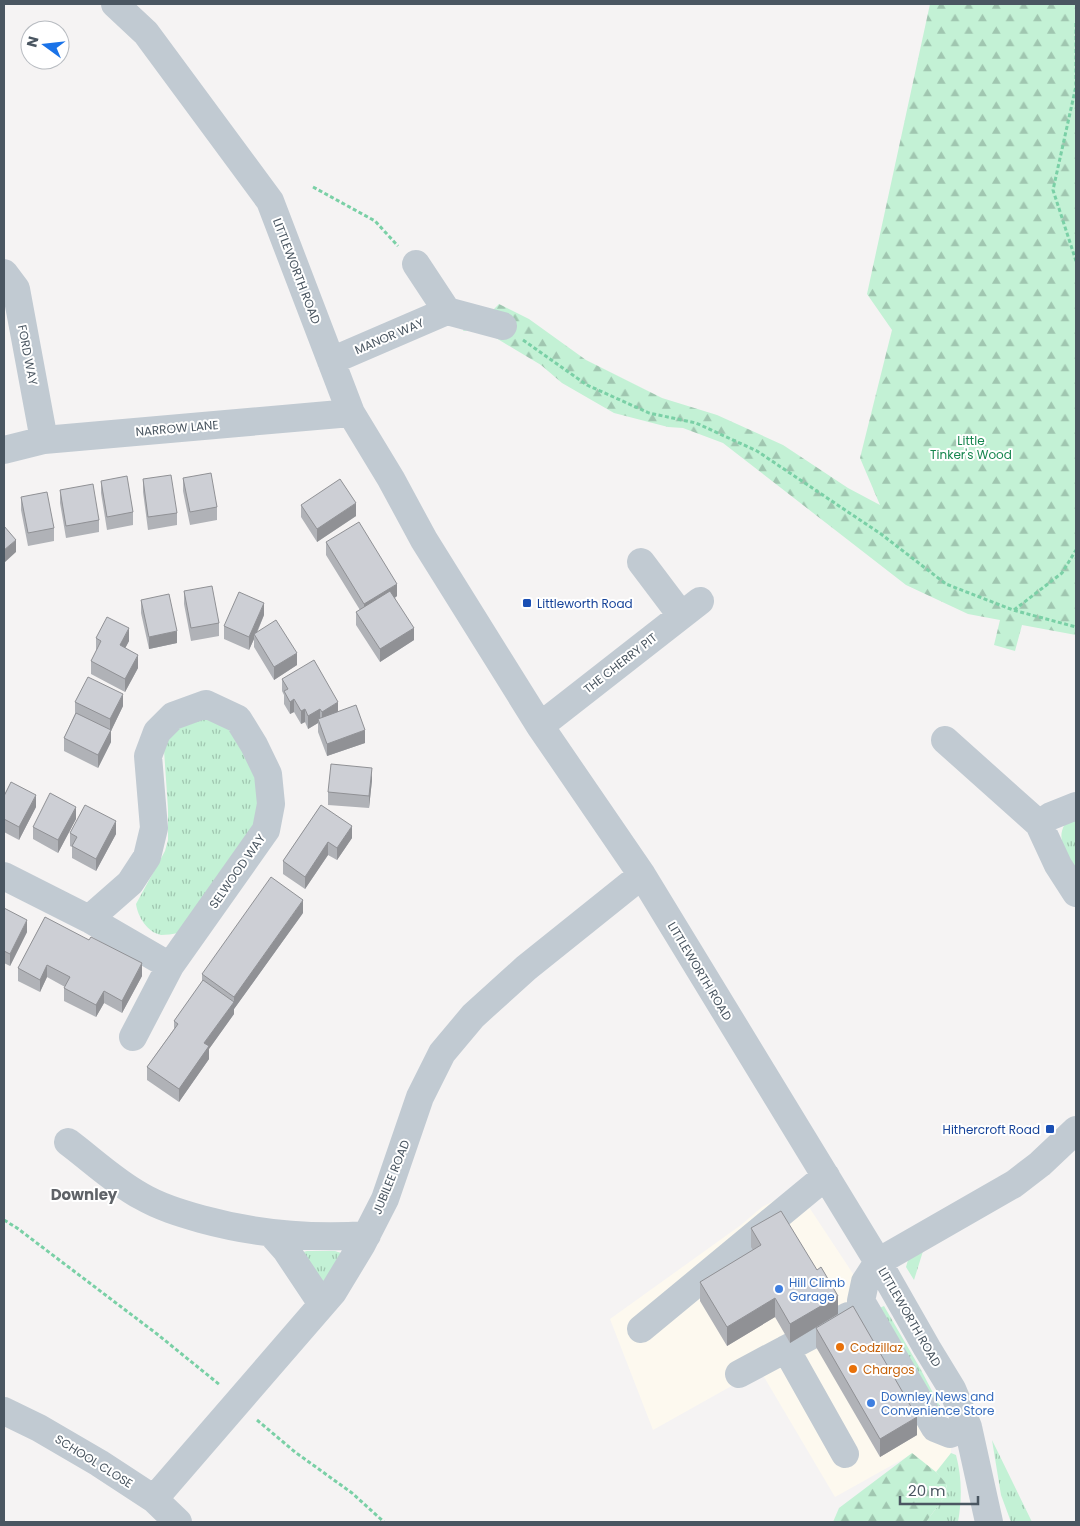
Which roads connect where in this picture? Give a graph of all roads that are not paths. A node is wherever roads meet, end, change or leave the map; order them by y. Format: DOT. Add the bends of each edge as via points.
graph roads {
  1 [pos="115,4"];
  2 [pos="416,264"];
  3 [pos="4,273"];
  4 [pos="447,311"];
  5 [pos="503,326"];
  6 [pos="331,361"];
  7 [pos="351,413"];
  8 [pos="44,440"];
  9 [pos="4,450"];
  10 [pos="641,562"];
  11 [pos="540,726"];
  12 [pos="945,740"];
  13 [pos="1076,806"];
  14 [pos="1039,824"];
  15 [pos="642,875"];
  16 [pos="4,876"];
  17 [pos="1076,893"];
  18 [pos="89,919"];
  19 [pos="170,966"];
  20 [pos="133,1037"];
  21 [pos="1076,1130"];
  22 [pos="68,1142"];
  23 [pos="826,1176"];
  24 [pos="270,1233"];
  25 [pos="366,1235"];
  26 [pos="878,1262"];
  27 [pos="322,1304"];
  28 [pos="865,1308"];
  29 [pos="641,1329"];
  30 [pos="786,1349"];
  31 [pos="740,1374"];
  32 [pos="4,1411"];
  33 [pos="968,1427"];
  34 [pos="845,1454"];
  35 [pos="154,1499"];
  36 [pos="988,1521"];
  37 [pos="178,1522"];
  1 -- 6 [label="street, LITTLEWORTH ROAD" via="146,33 270,201"];
  2 -- 4 [label="street"];
  3 -- 8 [label="street, FORD WAY" via="16,289"];
  4 -- 5 [label="street"];
  4 -- 6 [label="street, MANOR WAY"];
  6 -- 7 [label="street, LITTLEWORTH ROAD"];
  7 -- 8 [label="street, NARROW LANE"];
  7 -- 11 [label="street, LITTLEWORTH ROAD" via="424,540"];
  8 -- 9 [label="street, NARROW LANE"];
  10 -- 11 [label="street, THE CHERRY PIT" via="691,608"];
  11 -- 15 [label="street, LITTLEWORTH ROAD"];
  12 -- 14 [label="street"];
  13 -- 14 [label="street"];
  14 -- 17 [label="street" via="1058,865"];
  15 -- 23 [label="street, LITTLEWORTH ROAD"];
  15 -- 25 [label="street, JUBILEE ROAD" via="526,968 473,1016 442,1053 420,1097 385,1199"];
  16 -- 18 [label="street"];
  18 -- 19 [label="street"];
  18 -- 19 [label="street, SELWOOD WAY" via="130,883 147,858 154,828 148,756 157,732 173,716 206,704 238,719 268,774 271,804 266,830"];
  19 -- 20 [label="street, SELWOOD WAY"];
  21 -- 26 [label="street" via="1014,1184"];
  22 -- 24 [label="street" via="140,1196 165,1208"];
  23 -- 26 [label="street, LITTLEWORTH ROAD"];
  23 -- 29 [label="street"];
  24 -- 25 [label="street" via="332,1238"];
  24 -- 27 [label="street" via="286,1250"];
  25 -- 27 [label="street, JUBILEE ROAD" via="333,1292"];
  26 -- 28 [label="street" via="865,1282 861,1301"];
  26 -- 33 [label="street, LITTLEWORTH ROAD" via="952,1390"];
  27 -- 35 [label="street, JUBILEE ROAD"];
  28 -- 30 [label="street"];
  28 -- 33 [label="street" via="935,1428 950,1434"];
  30 -- 31 [label="street"];
  30 -- 34 [label="street"];
  32 -- 35 [label="street, SCHOOL CLOSE" via="99,1463"];
  33 -- 36 [label="street, LITTLEWORTH ROAD"];
  35 -- 37 [label="street, SCHOOL CLOSE"];
}
